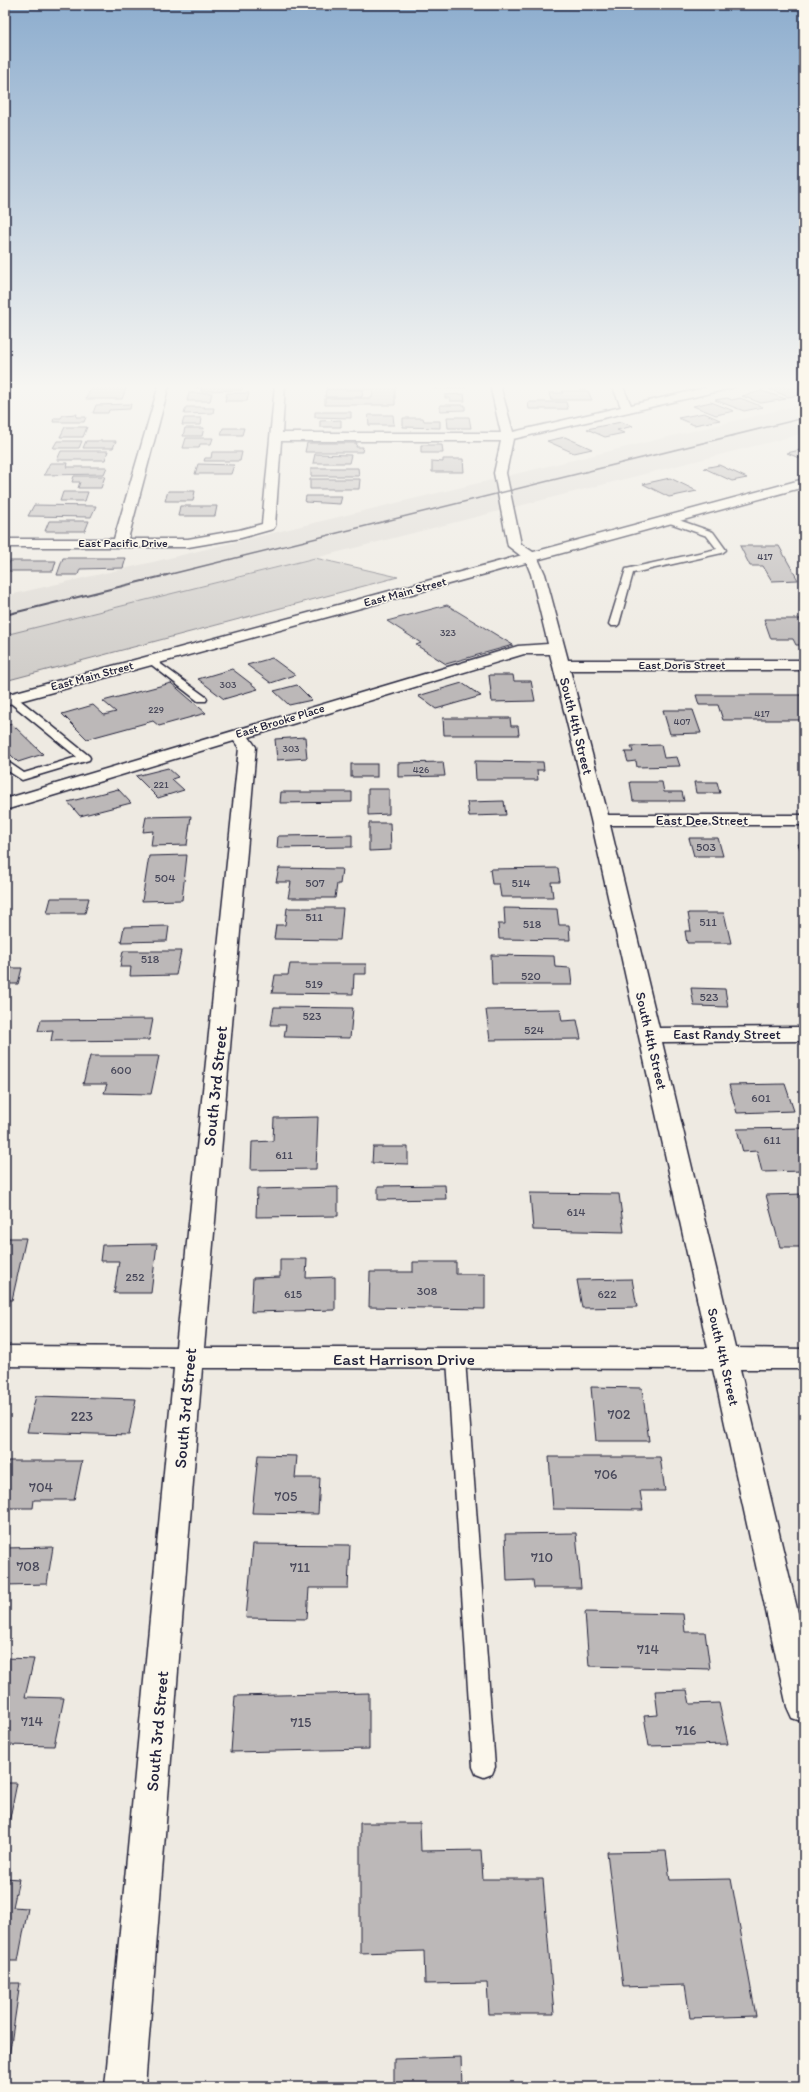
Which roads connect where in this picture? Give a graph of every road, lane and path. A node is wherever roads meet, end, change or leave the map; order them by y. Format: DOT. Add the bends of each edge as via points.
graph roads {
  1 [pos="137,483"];
  2 [pos="271,483"];
  3 [pos="502,483"];
  4 [pos="804,483"];
  5 [pos="670,520"];
  6 [pos="5,543"];
  7 [pos="120,543"];
  8 [pos="531,557"];
  9 [pos="614,624"];
  10 [pos="558,657"];
  11 [pos="151,660"];
  12 [pos="804,665"];
  13 [pos="202,698"];
  14 [pos="8,699"];
  15 [pos="237,734"];
  16 [pos="5,763"];
  17 [pos="5,805"];
  18 [pos="600,820"];
  19 [pos="804,820"];
  20 [pos="804,1034"];
  21 [pos="649,1035"];
  22 [pos="5,1356"];
  23 [pos="189,1358"];
  24 [pos="456,1359"];
  25 [pos="724,1359"];
  26 [pos="804,1359"];
  27 [pos="804,1707"];
  28 [pos="484,1767"];
  29 [pos="125,2087"];
  1 -- 7 [label="street"];
  2 -- 7 [label="street, East Pacific Drive" via="268,526 241,534 188,543"];
  3 -- 8 [label="street" via="515,546"];
  4 -- 5 [label="street, East Main Street"];
  5 -- 8 [label="street, East Main Street"];
  5 -- 9 [label="lane" via="710,534 722,550 629,571"];
  6 -- 7 [label="street, East Pacific Drive"];
  8 -- 10 [label="street, South 4th Street" via="538,574"];
  8 -- 11 [label="street, East Main Street"];
  10 -- 12 [label="street, East Doris Street"];
  10 -- 15 [label="street, East Brooke Place" via="523,649"];
  10 -- 18 [label="street, South 4th Street"];
  11 -- 13 [label="lane"];
  11 -- 14 [label="street, East Main Street"];
  14 -- 16 [label="lane" via="85,758 22,777"];
  15 -- 17 [label="street, East Brooke Place"];
  15 -- 23 [label="street, South 3rd Street" via="248,747"];
  18 -- 19 [label="street, East Dee Street"];
  18 -- 21 [label="street, South 4th Street"];
  20 -- 21 [label="street, East Randy Street"];
  21 -- 25 [label="street, South 4th Street"];
  22 -- 23 [label="street, East Harrison Drive"];
  23 -- 24 [label="street, East Harrison Drive"];
  23 -- 29 [label="street, South 3rd Street"];
  24 -- 25 [label="street, East Harrison Drive"];
  24 -- 28 [label="lane"];
  25 -- 26 [label="street, East Harrison Drive"];
  25 -- 27 [label="street, South 4th Street"];
}
